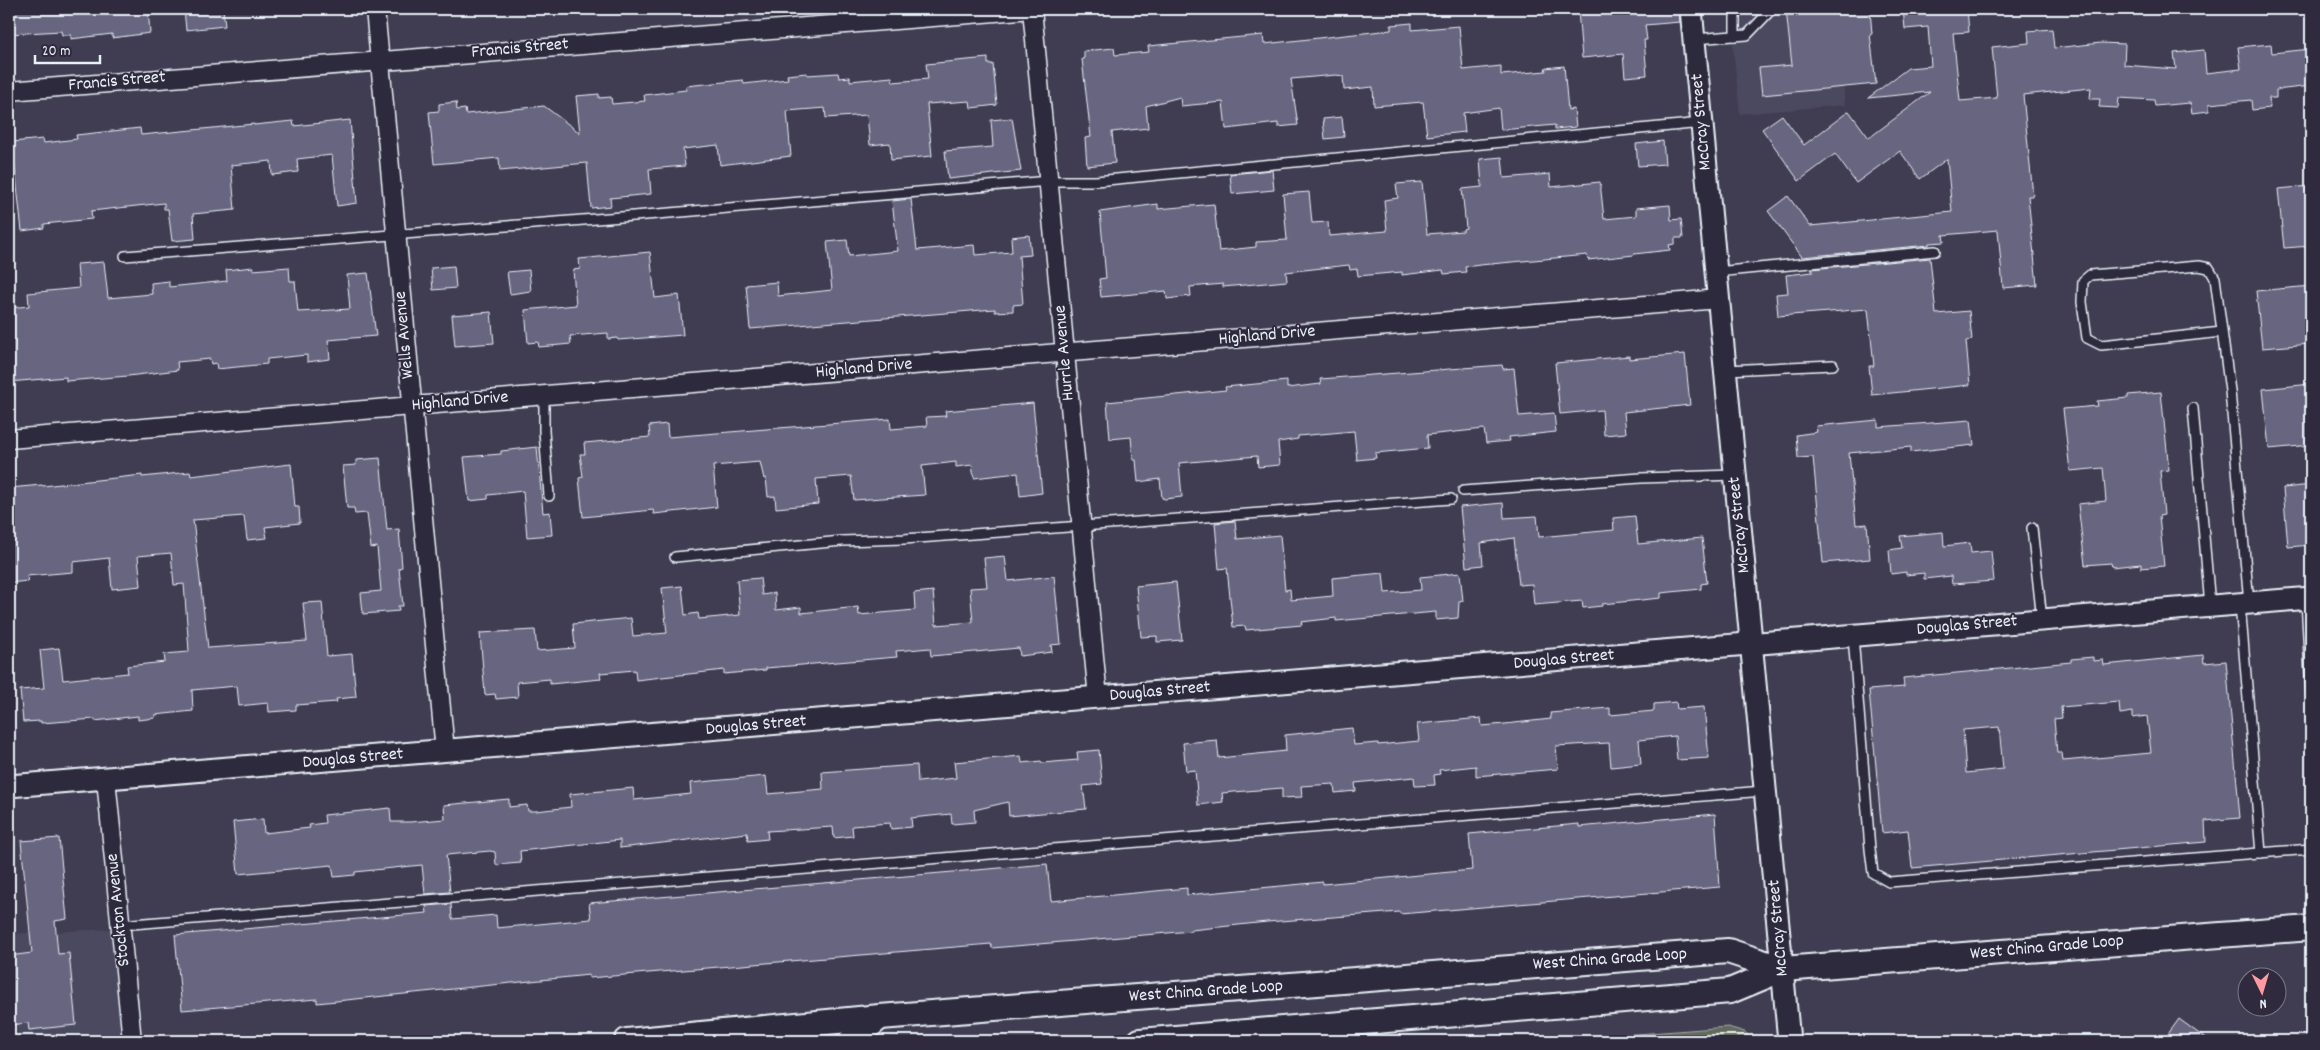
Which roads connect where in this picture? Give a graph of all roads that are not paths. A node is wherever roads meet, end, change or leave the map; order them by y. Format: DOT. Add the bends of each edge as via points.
graph roads {
  1 [pos="375,9"];
  2 [pos="1032,9"];
  3 [pos="1691,9"];
  4 [pos="1740,9"];
  5 [pos="1772,9"];
  6 [pos="1735,36"];
  7 [pos="1694,40"];
  8 [pos="380,60"];
  9 [pos="9,91"];
  10 [pos="1702,123"];
  11 [pos="1049,180"];
  12 [pos="396,234"];
  13 [pos="1935,251"];
  14 [pos="125,256"];
  15 [pos="1716,272"];
  16 [pos="1719,299"];
  17 [pos="2222,332"];
  18 [pos="1065,352"];
  19 [pos="1832,365"];
  20 [pos="1726,370"];
  21 [pos="544,395"];
  22 [pos="412,406"];
  23 [pos="2192,408"];
  24 [pos="9,439"];
  25 [pos="1736,475"];
  26 [pos="1463,491"];
  27 [pos="549,496"];
  28 [pos="1451,499"];
  29 [pos="1082,527"];
  30 [pos="2032,528"];
  31 [pos="675,557"];
  32 [pos="2309,598"];
  33 [pos="2244,604"];
  34 [pos="2210,606"];
  35 [pos="2042,620"];
  36 [pos="1853,636"];
  37 [pos="1752,644"];
  38 [pos="2311,693"];
  39 [pos="1098,698"];
  40 [pos="445,751"];
  41 [pos="106,779"];
  42 [pos="9,786"];
  43 [pos="1766,791"];
  44 [pos="2311,849"];
  45 [pos="2261,853"];
  46 [pos="120,925"];
  47 [pos="2311,928"];
  48 [pos="1783,969"];
  49 [pos="880,1017"];
  50 [pos="132,1041"];
  51 [pos="627,1041"];
  52 [pos="851,1041"];
  53 [pos="1140,1041"];
  54 [pos="1789,1041"];
  1 -- 8 [label="street, Wells Avenue"];
  2 -- 8 [label="street, Francis Street"];
  2 -- 11 [label="street, Hurrle Avenue"];
  3 -- 7 [label="street, McCray Street"];
  4 -- 6 [label="lane" via="1735,15"];
  5 -- 6 [label="lane" via="1747,35"];
  6 -- 7 [label="lane"];
  7 -- 10 [label="street, McCray Street"];
  8 -- 9 [label="street, Francis Street"];
  8 -- 12 [label="street, Wells Avenue"];
  10 -- 11 [label="lane" via="1096,181"];
  10 -- 15 [label="street, McCray Street"];
  11 -- 12 [label="lane"];
  11 -- 18 [label="street, Hurrle Avenue"];
  12 -- 14 [label="lane"];
  12 -- 22 [label="street, Wells Avenue"];
  13 -- 15 [label="lane"];
  15 -- 16 [label="street, McCray Street"];
  16 -- 18 [label="street, Highland Drive"];
  16 -- 20 [label="street, McCray Street"];
  17 -- 17 [label="lane" via="2216,278 2209,268 2199,266 2090,275 2083,281 2087,338 2101,345"];
  17 -- 33 [label="lane" via="2230,391"];
  18 -- 21 [label="street, Highland Drive"];
  18 -- 29 [label="street, Hurrle Avenue"];
  19 -- 20 [label="lane"];
  20 -- 25 [label="street, McCray Street"];
  21 -- 22 [label="street, Highland Drive"];
  21 -- 27 [label="lane"];
  22 -- 24 [label="street, Highland Drive"];
  22 -- 40 [label="street, Wells Avenue"];
  23 -- 34 [label="lane"];
  25 -- 26 [label="lane" via="1641,478"];
  25 -- 37 [label="street, McCray Street"];
  28 -- 29 [label="lane"];
  29 -- 31 [label="lane" via="842,541"];
  29 -- 39 [label="street, Hurrle Avenue"];
  30 -- 35 [label="lane"];
  32 -- 33 [label="street, Douglas Street"];
  32 -- 38 [label="lane"];
  33 -- 34 [label="street, Douglas Street"];
  33 -- 45 [label="lane"];
  34 -- 35 [label="street, Douglas Street"];
  35 -- 36 [label="street, Douglas Street"];
  36 -- 37 [label="street, Douglas Street"];
  36 -- 45 [label="lane" via="1870,849 1873,873 1882,879 1889,882"];
  37 -- 39 [label="street, Douglas Street"];
  37 -- 43 [label="street, McCray Street"];
  39 -- 40 [label="street, Douglas Street"];
  40 -- 41 [label="street, Douglas Street"];
  41 -- 42 [label="street, Douglas Street"];
  41 -- 46 [label="street, Stockton Avenue"];
  43 -- 46 [label="lane"];
  43 -- 48 [label="street, McCray Street"];
  44 -- 45 [label="lane"];
  46 -- 50 [label="street, Stockton Avenue"];
  47 -- 48 [label="main road, West China Grade Loop"];
  48 -- 49 [label="main road, West China Grade Loop" via="1728,951"];
  48 -- 53 [label="main road, West China Grade Loop" via="1730,991"];
  48 -- 54 [label="street, McCray Street"];
  49 -- 51 [label="main road, West China Grade Loop"];
  49 -- 52 [label="main road"];
}
